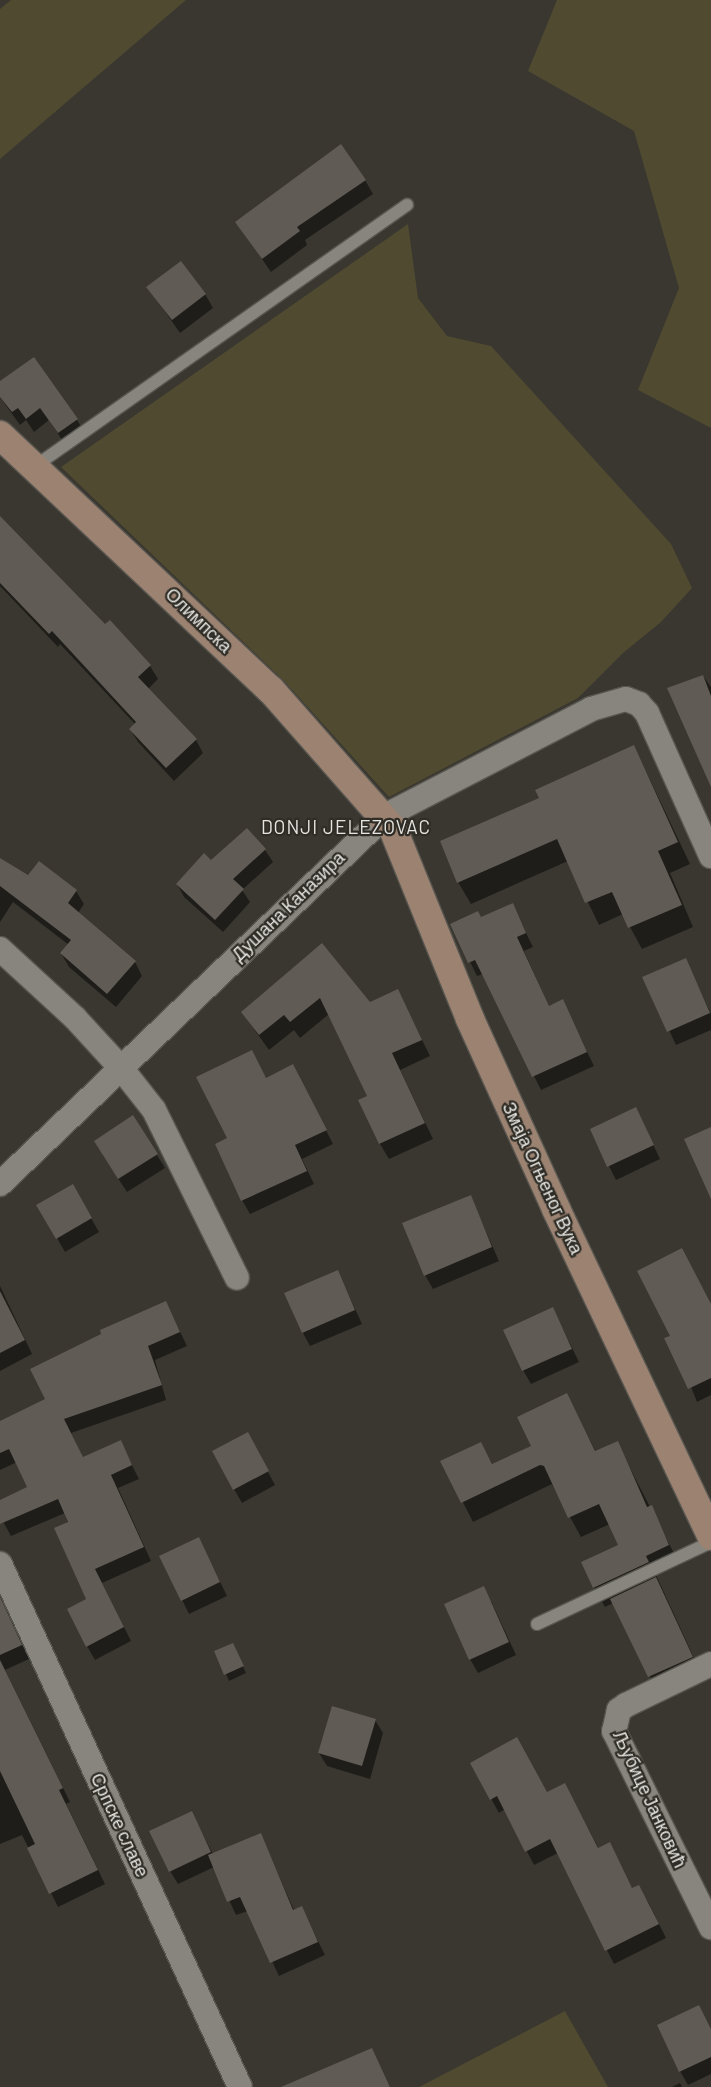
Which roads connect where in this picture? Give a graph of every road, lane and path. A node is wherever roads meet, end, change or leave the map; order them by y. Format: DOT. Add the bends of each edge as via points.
graph roads {
  1 [pos="407,205"];
  2 [pos="0,435"];
  3 [pos="34,467"];
  4 [pos="385,816"];
  5 [pos="711,856"];
  6 [pos="0,949"];
  7 [pos="121,1068"];
  8 [pos="0,1184"];
  9 [pos="237,1278"];
  10 [pos="711,1536"];
  11 [pos="711,1542"];
  12 [pos="0,1564"];
  13 [pos="537,1624"];
  14 [pos="711,1664"];
  15 [pos="711,1927"];
  16 [pos="240,2087"];
  1 -- 3 [label="lane"];
  2 -- 3 [label="street, Олимпска"];
  3 -- 4 [label="street, Олимпска" via="272,690"];
  4 -- 5 [label="street, Душана Каназира" via="591,709 626,699 647,713"];
  4 -- 7 [label="street, Душана Каназира"];
  4 -- 10 [label="street, Змаја Огњеног Вука" via="403,846 470,1019 556,1209"];
  6 -- 7 [label="street" via="33,977"];
  7 -- 8 [label="street, Душана Каназира"];
  7 -- 9 [label="street" via="154,1110"];
  11 -- 13 [label="lane"];
  12 -- 16 [label="street, Српске славе"];
  14 -- 15 [label="street, Љубице Јанковић" via="626,1705 619,1710 614,1731"];
}
